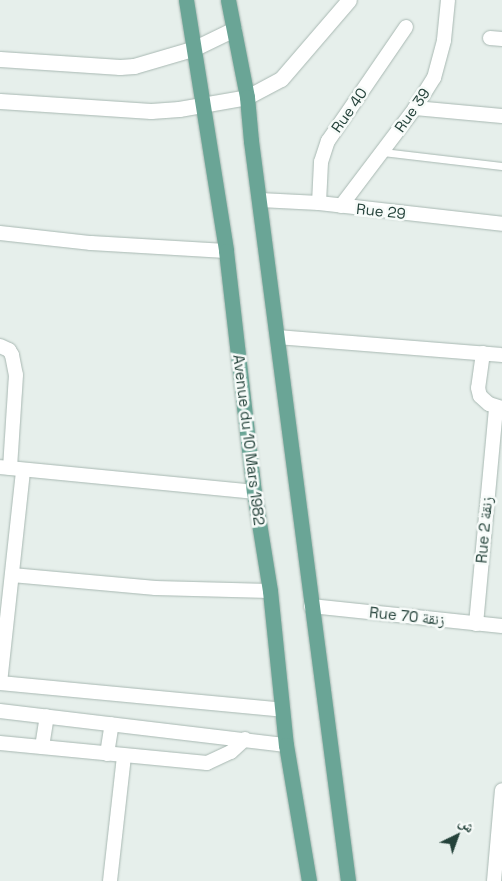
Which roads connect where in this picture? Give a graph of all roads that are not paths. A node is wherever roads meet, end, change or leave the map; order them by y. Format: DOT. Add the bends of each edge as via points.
graph roads {
  1 [pos="186,0"];
  2 [pos="228,0"];
  3 [pos="349,0"];
  4 [pos="448,0"];
  5 [pos="406,26"];
  6 [pos="234,29"];
  7 [pos="195,48"];
  8 [pos="0,59"];
  9 [pos="247,97"];
  10 [pos="0,101"];
  11 [pos="203,105"];
  12 [pos="415,108"];
  13 [pos="502,116"];
  14 [pos="382,152"];
  15 [pos="502,166"];
  16 [pos="260,200"];
  17 [pos="319,203"];
  18 [pos="341,206"];
  19 [pos="502,224"];
  20 [pos="0,233"];
  21 [pos="226,251"];
  22 [pos="277,337"];
  23 [pos="0,346"];
  24 [pos="483,353"];
  25 [pos="502,355"];
  26 [pos="499,408"];
  27 [pos="11,469"];
  28 [pos="254,492"];
  29 [pos="12,574"];
  30 [pos="270,592"];
  31 [pos="311,606"];
  32 [pos="476,624"];
  33 [pos="502,626"];
  34 [pos="0,683"];
  35 [pos="283,710"];
  36 [pos="0,711"];
  37 [pos="46,716"];
  38 [pos="112,724"];
  39 [pos="245,739"];
  40 [pos="0,743"];
  41 [pos="286,745"];
  42 [pos="42,747"];
  43 [pos="107,754"];
  44 [pos="124,756"];
  45 [pos="502,790"];
  46 [pos="110,881"];
  47 [pos="309,881"];
  48 [pos="348,881"];
  49 [pos="494,881"];
  1 -- 7 [label="main road, Avenue du 10 Mars 1982"];
  2 -- 6 [label="main road"];
  3 -- 9 [label="main road" via="281,79"];
  4 -- 12 [label="street, Rue 39" via="440,59 434,78"];
  5 -- 17 [label="street, Rue 40" via="328,141 321,162"];
  6 -- 7 [label="main road"];
  6 -- 9 [label="main road"];
  7 -- 8 [label="main road" via="144,64 120,67"];
  7 -- 11 [label="main road, Avenue du 10 Mars 1982"];
  9 -- 11 [label="main road"];
  9 -- 16 [label="main road"];
  10 -- 11 [label="main road" via="151,111"];
  11 -- 21 [label="main road, Avenue du 10 Mars 1982"];
  12 -- 13 [label="street"];
  12 -- 14 [label="street, Rue 39"];
  14 -- 15 [label="lane"];
  14 -- 18 [label="street, Rue 39"];
  16 -- 17 [label="street, Rue 29"];
  16 -- 22 [label="main road"];
  17 -- 18 [label="street, Rue 29"];
  18 -- 19 [label="street, Rue 29"];
  20 -- 21 [label="street" via="91,243"];
  21 -- 28 [label="main road, Avenue du 10 Mars 1982"];
  22 -- 24 [label="street"];
  22 -- 31 [label="main road"];
  23 -- 27 [label="street" via="12,355 16,375"];
  24 -- 25 [label="street"];
  24 -- 26 [label="street" via="478,388 480,396"];
  26 -- 32 [label="street, Rue 2 زنقة"];
  27 -- 28 [label="street"];
  27 -- 29 [label="street"];
  28 -- 30 [label="main road, Avenue du 10 Mars 1982"];
  29 -- 30 [label="street" via="155,588"];
  29 -- 34 [label="street"];
  30 -- 35 [label="main road, Avenue du 10 Mars 1982"];
  31 -- 32 [label="street, Rue 70 زنقة"];
  31 -- 48 [label="main road"];
  32 -- 33 [label="street, Rue 70 زنقة"];
  34 -- 35 [label="street"];
  35 -- 41 [label="main road, Avenue du 10 Mars 1982"];
  36 -- 37 [label="street"];
  37 -- 38 [label="street"];
  37 -- 42 [label="street"];
  38 -- 39 [label="street"];
  38 -- 43 [label="street"];
  39 -- 41 [label="street"];
  39 -- 44 [label="street" via="231,752 207,763"];
  40 -- 42 [label="street"];
  41 -- 47 [label="main road, Avenue du 10 Mars 1982"];
  42 -- 43 [label="street"];
  43 -- 44 [label="street"];
  44 -- 46 [label="street"];
  45 -- 49 [label="street"];
}
